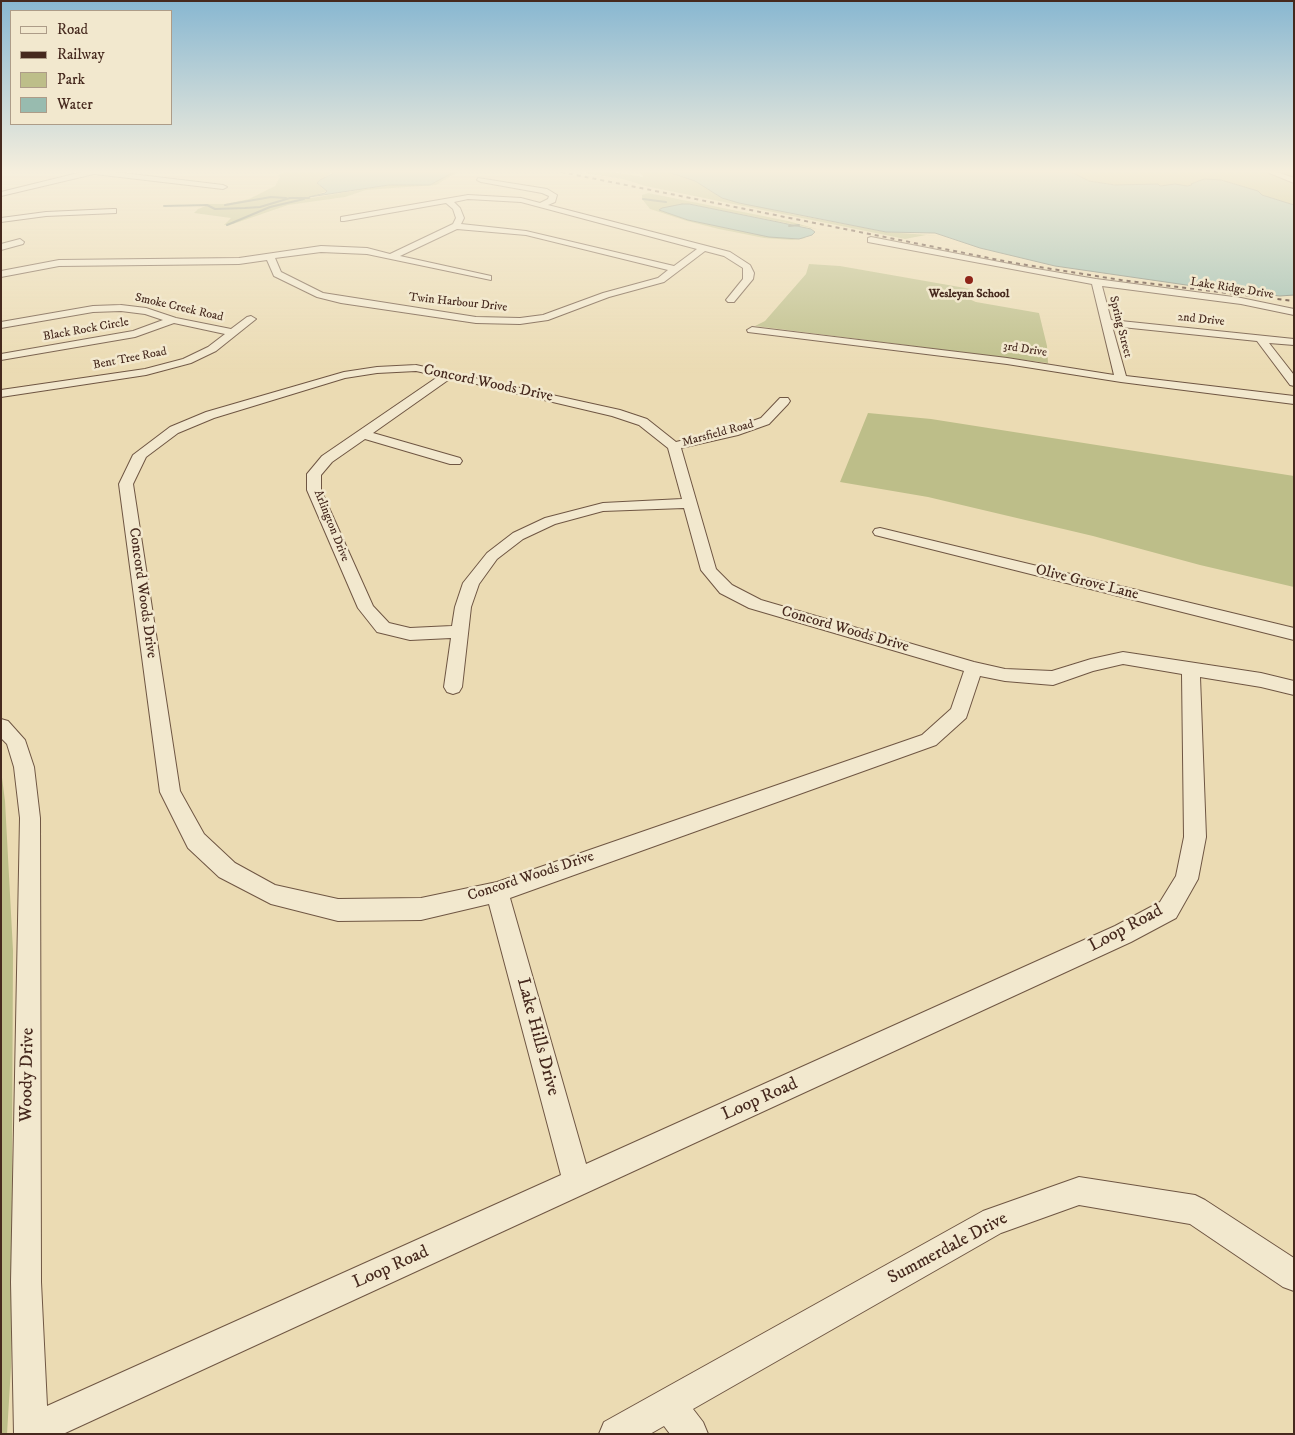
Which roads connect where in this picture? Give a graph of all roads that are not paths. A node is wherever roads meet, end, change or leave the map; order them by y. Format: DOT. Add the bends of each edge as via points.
graph roads {
  1 [pos="428,239"];
  2 [pos="551,239"];
  3 [pos="670,239"];
  4 [pos="872,240"];
  5 [pos="20,242"];
  6 [pos="1,247"];
  7 [pos="704,248"];
  8 [pos="270,257"];
  9 [pos="390,257"];
  10 [pos="675,269"];
  11 [pos="1,274"];
  12 [pos="488,278"];
  13 [pos="1096,282"];
  14 [pos="731,300"];
  15 [pos="1294,312"];
  16 [pos="252,319"];
  17 [pos="173,320"];
  18 [pos="1105,322"];
  19 [pos="1,325"];
  20 [pos="752,330"];
  21 [pos="233,333"];
  22 [pos="1261,339"];
  23 [pos="1294,342"];
  24 [pos="1,357"];
  25 [pos="450,374"];
  26 [pos="1120,379"];
  27 [pos="1294,383"];
  28 [pos="1,394"];
  29 [pos="1294,400"];
  30 [pos="784,401"];
  31 [pos="363,434"];
  32 [pos="674,446"];
  33 [pos="456,461"];
  34 [pos="691,503"];
  35 [pos="880,532"];
  36 [pos="460,632"];
  37 [pos="1294,634"];
  38 [pos="974,668"];
  39 [pos="1190,669"];
  40 [pos="453,687"];
  41 [pos="1294,688"];
  42 [pos="1,726"];
  43 [pos="497,892"];
  44 [pos="577,1183"];
  45 [pos="1294,1276"];
  46 [pos="669,1404"];
  47 [pos="31,1432"];
  48 [pos="616,1434"];
  49 [pos="691,1434"];
  1 -- 9 [label="street"];
  2 -- 10 [label="street"];
  3 -- 7 [label="street"];
  4 -- 13 [label="street, Lake Ridge Drive"];
  5 -- 6 [label="street"];
  7 -- 10 [label="street, Twin Harbour Drive"];
  7 -- 14 [label="street" via="727,254 747,267 748,279"];
  8 -- 9 [label="street" via="344,249"];
  8 -- 10 [label="street, Twin Harbour Drive" via="278,274 320,295 498,321 544,318 606,295 661,280"];
  8 -- 11 [label="street" via="59,263"];
  9 -- 12 [label="street"];
  13 -- 15 [label="street, Lake Ridge Drive" via="1240,301"];
  13 -- 18 [label="street, Spring Street"];
  16 -- 21 [label="street, Bent Tree Road"];
  17 -- 19 [label="street, Smoke Creek Road" via="146,311 121,308 93,309"];
  17 -- 21 [label="street, Smoke Creek Road"];
  17 -- 24 [label="street, Black Rock Circle" via="135,334"];
  18 -- 22 [label="street, 2nd Drive"];
  18 -- 26 [label="street, Spring Street"];
  20 -- 26 [label="street, 3rd Drive" via="1007,360"];
  21 -- 28 [label="street, Bent Tree Road" via="212,349 154,370"];
  22 -- 23 [label="street, 2nd Drive"];
  22 -- 27 [label="street"];
  25 -- 31 [label="street, Arlington Drive"];
  25 -- 32 [label="street, Concord Woods Drive" via="643,422"];
  25 -- 43 [label="street, Concord Woods Drive" via="416,368 344,375 210,415 174,430 140,455 126,484 170,792 196,841 227,870 271,894 338,910 421,909"];
  26 -- 29 [label="street, 3rd Drive"];
  30 -- 32 [label="street, Marsfield Road" via="765,421"];
  31 -- 33 [label="street"];
  31 -- 36 [label="street, Arlington Drive" via="327,459 314,474 314,490 366,608 383,628 410,634"];
  32 -- 34 [label="street, Concord Woods Drive"];
  34 -- 36 [label="street" via="603,507 550,521 518,536 492,556 471,583 463,607"];
  34 -- 38 [label="street, Concord Woods Drive" via="709,570 726,589 755,604"];
  35 -- 37 [label="street, Olive Grove Lane"];
  36 -- 40 [label="street"];
  38 -- 39 [label="street, Concord Woods Drive" via="1005,675 1052,678 1123,658"];
  38 -- 43 [label="street, Concord Woods Drive" via="959,713 929,740"];
  39 -- 41 [label="street"];
  39 -- 44 [label="street, Loop Road" via="1195,837 1188,880 1168,910 1123,934"];
  42 -- 47 [label="street, Woody Drive" via="14,740 24,767 30,818 26,1282"];
  43 -- 44 [label="street, Lake Hills Drive"];
  44 -- 47 [label="street, Loop Road"];
  45 -- 46 [label="street, Summerdale Drive" via="1196,1210 1079,1191 993,1220"];
  46 -- 48 [label="street, Summerdale Drive"];
  46 -- 49 [label="street"];
}
